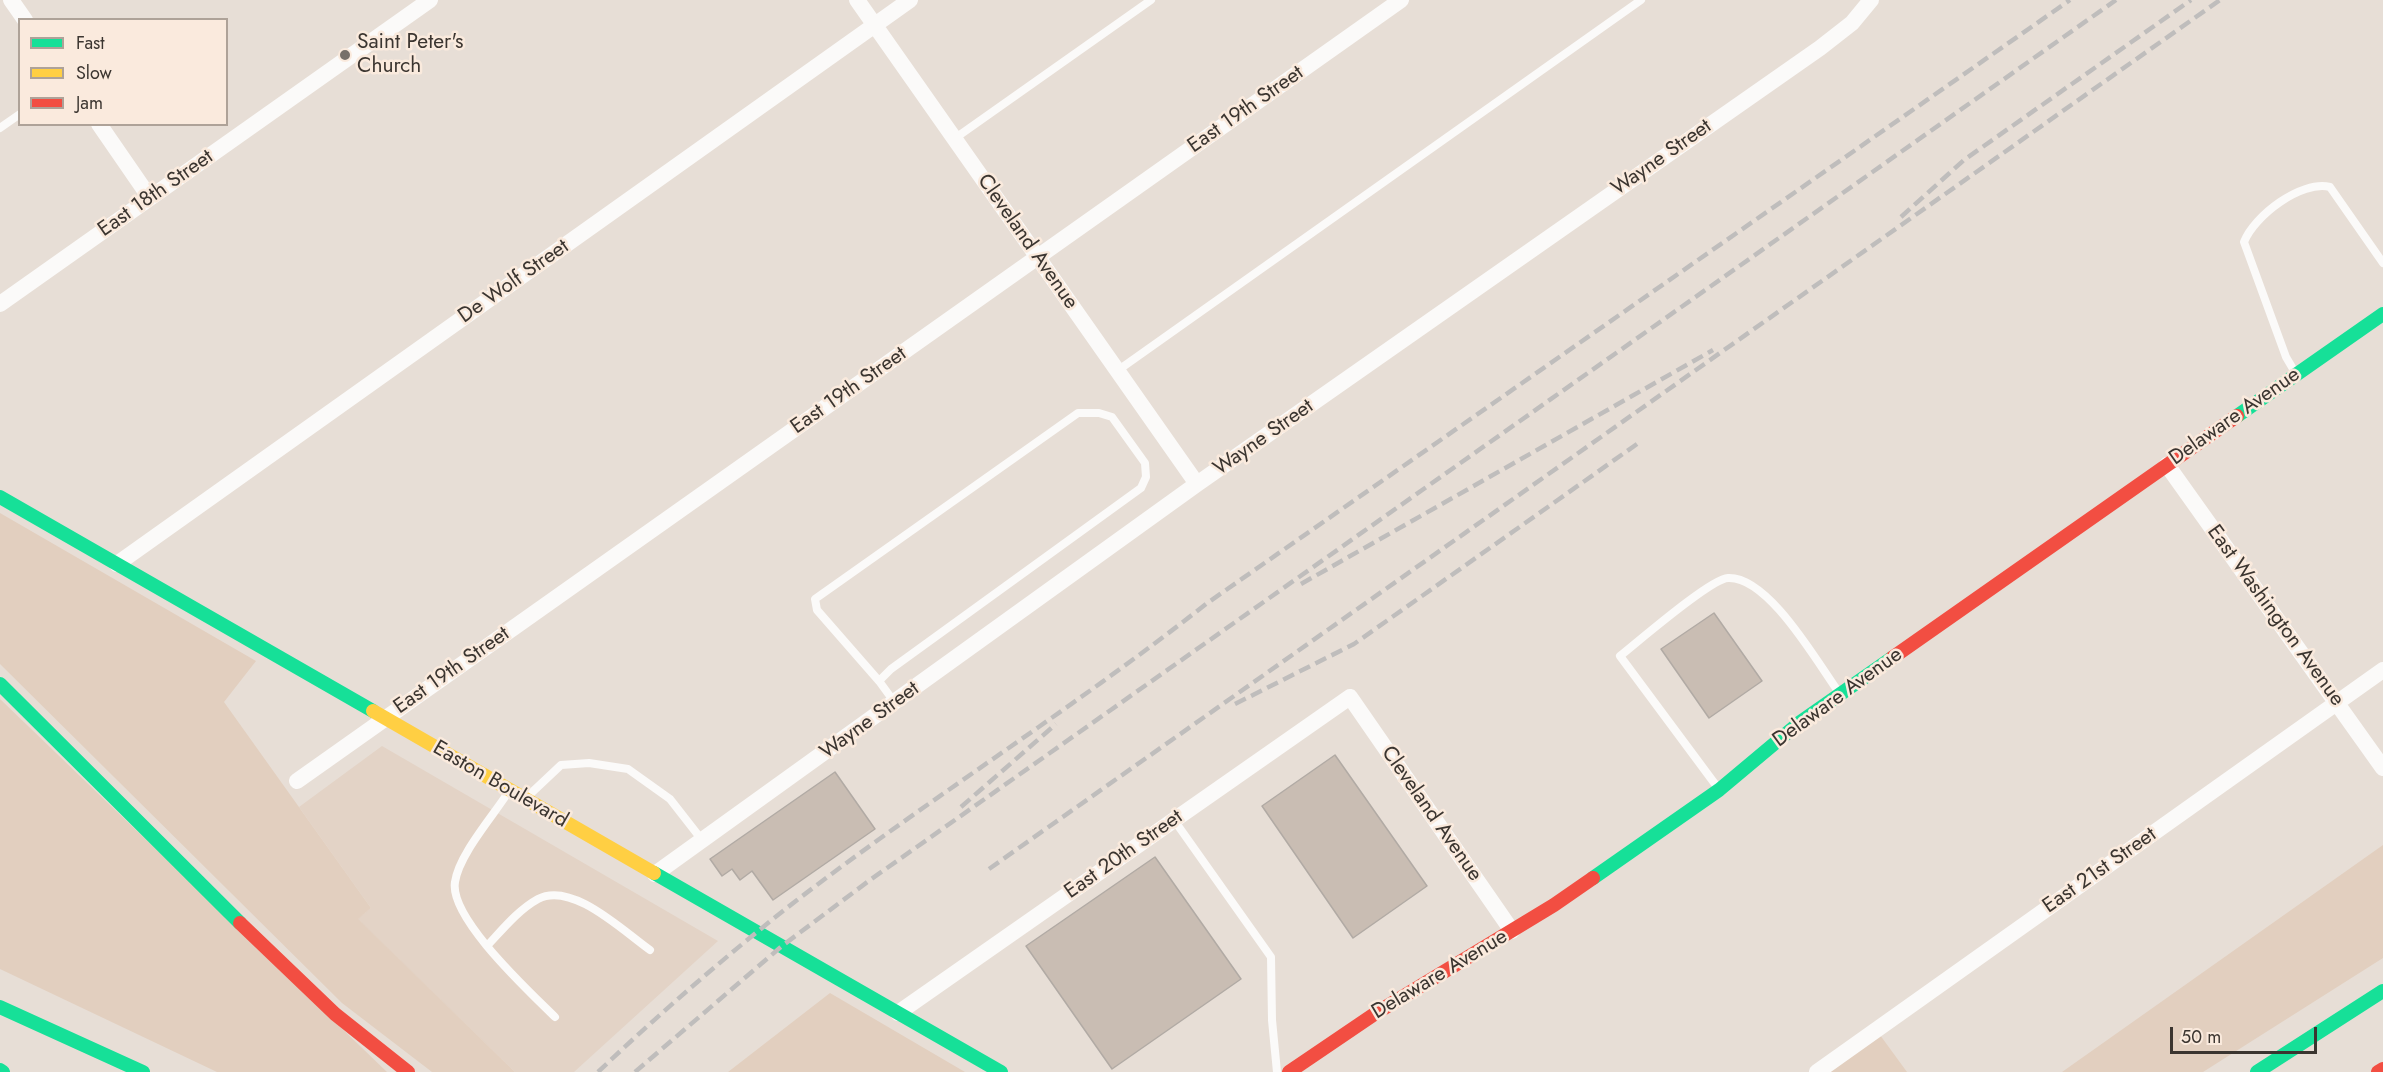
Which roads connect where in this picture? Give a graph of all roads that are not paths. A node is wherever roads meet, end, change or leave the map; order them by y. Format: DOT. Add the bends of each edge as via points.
graph roads {
  1 [pos="11,0"];
  2 [pos="430,0"];
  3 [pos="857,0"];
  4 [pos="910,0"];
  5 [pos="1151,0"];
  6 [pos="1401,0"];
  7 [pos="1641,0"];
  8 [pos="1871,0"];
  9 [pos="24,18"];
  10 [pos="874,25"];
  11 [pos="18,115"];
  12 [pos="100,126"];
  13 [pos="0,128"];
  14 [pos="954,138"];
  15 [pos="150,198"];
  16 [pos="1038,257"];
  17 [pos="2383,263"];
  18 [pos="0,304"];
  19 [pos="2383,314"];
  20 [pos="1117,371"];
  21 [pos="2296,375"];
  22 [pos="2167,465"];
  23 [pos="1197,484"];
  24 [pos="0,497"];
  25 [pos="117,564"];
  26 [pos="2383,670"];
  27 [pos="879,681"];
  28 [pos="0,684"];
  29 [pos="1840,694"];
  30 [pos="1350,697"];
  31 [pos="2338,702"];
  32 [pos="895,703"];
  33 [pos="385,719"];
  34 [pos="2383,768"];
  35 [pos="297,781"];
  36 [pos="510,790"];
  37 [pos="1719,790"];
  38 [pos="524,799"];
  39 [pos="1174,820"];
  40 [pos="702,840"];
  41 [pos="655,874"];
  42 [pos="1512,931"];
  43 [pos="487,946"];
  44 [pos="650,950"];
  45 [pos="2383,991"];
  46 [pos="0,1007"];
  47 [pos="898,1013"];
  48 [pos="555,1017"];
  49 [pos="2383,1068"];
  50 [pos="142,1072"];
  51 [pos="408,1072"];
  52 [pos="1001,1072"];
  53 [pos="1277,1072"];
  54 [pos="1288,1072"];
  55 [pos="1817,1072"];
  56 [pos="2257,1072"];
  57 [pos="2378,1072"];
  1 -- 9 [label="street"];
  2 -- 15 [label="street, East 18th Street"];
  3 -- 10 [label="street, Cleveland Avenue"];
  4 -- 10 [label="street, De Wolf Street"];
  5 -- 14 [label="lane"];
  6 -- 16 [label="street, East 19th Street"];
  7 -- 20 [label="lane"];
  8 -- 23 [label="street, Wayne Street" via="1852,23 1820,48"];
  10 -- 14 [label="street, Cleveland Avenue"];
  10 -- 25 [label="street, De Wolf Street"];
  11 -- 13 [label="lane"];
  12 -- 15 [label="street"];
  14 -- 16 [label="street, Cleveland Avenue"];
  15 -- 18 [label="street, East 18th Street"];
  16 -- 20 [label="street, Cleveland Avenue"];
  16 -- 33 [label="street, East 19th Street"];
  17 -- 21 [label="lane" via="2330,187 2318,184 2297,191 2249,228 2244,242"];
  19 -- 21 [label="main road, Delaware Avenue"];
  20 -- 23 [label="street, Cleveland Avenue"];
  21 -- 22 [label="main road, Delaware Avenue"];
  22 -- 29 [label="main road, Delaware Avenue"];
  22 -- 31 [label="street, East Washington Avenue"];
  23 -- 32 [label="street, Wayne Street"];
  24 -- 25 [label="main road, Easton Boulevard"];
  25 -- 33 [label="main road, Easton Boulevard"];
  26 -- 31 [label="street, East 21st Street"];
  27 -- 27 [label="lane" via="1141,488 1146,477 1145,463 1112,417 1078,413 815,599 817,610"];
  27 -- 32 [label="lane"];
  28 -- 51 [label="main road" via="289,972"];
  29 -- 37 [label="main road, Delaware Avenue"];
  29 -- 37 [label="lane" via="1775,603 1744,581 1726,578 1705,590 1620,656"];
  30 -- 39 [label="street, East 20th Street"];
  30 -- 42 [label="street, Cleveland Avenue"];
  31 -- 34 [label="street, East Washington Avenue"];
  31 -- 55 [label="street, East 21st Street"];
  32 -- 40 [label="street, Wayne Street"];
  33 -- 35 [label="street, East 19th Street"];
  33 -- 36 [label="main road, Easton Boulevard"];
  36 -- 38 [label="main road, Easton Boulevard"];
  36 -- 43 [label="lane" via="467,854 454,884 459,907"];
  37 -- 42 [label="main road, Delaware Avenue"];
  38 -- 40 [label="lane" via="561,765 589,763 628,770 670,799"];
  38 -- 41 [label="main road, Easton Boulevard"];
  39 -- 47 [label="street, East 20th Street"];
  39 -- 53 [label="lane" via="1271,957"];
  40 -- 41 [label="street, Wayne Street"];
  41 -- 47 [label="main road, Easton Boulevard"];
  42 -- 54 [label="main road, Delaware Avenue" via="1376,1012"];
  43 -- 44 [label="lane" via="539,898 559,894 585,903"];
  43 -- 48 [label="lane"];
  45 -- 56 [label="main road"];
  46 -- 50 [label="main road"];
  47 -- 52 [label="main road, Easton Boulevard"];
  49 -- 57 [label="main road"];
}
